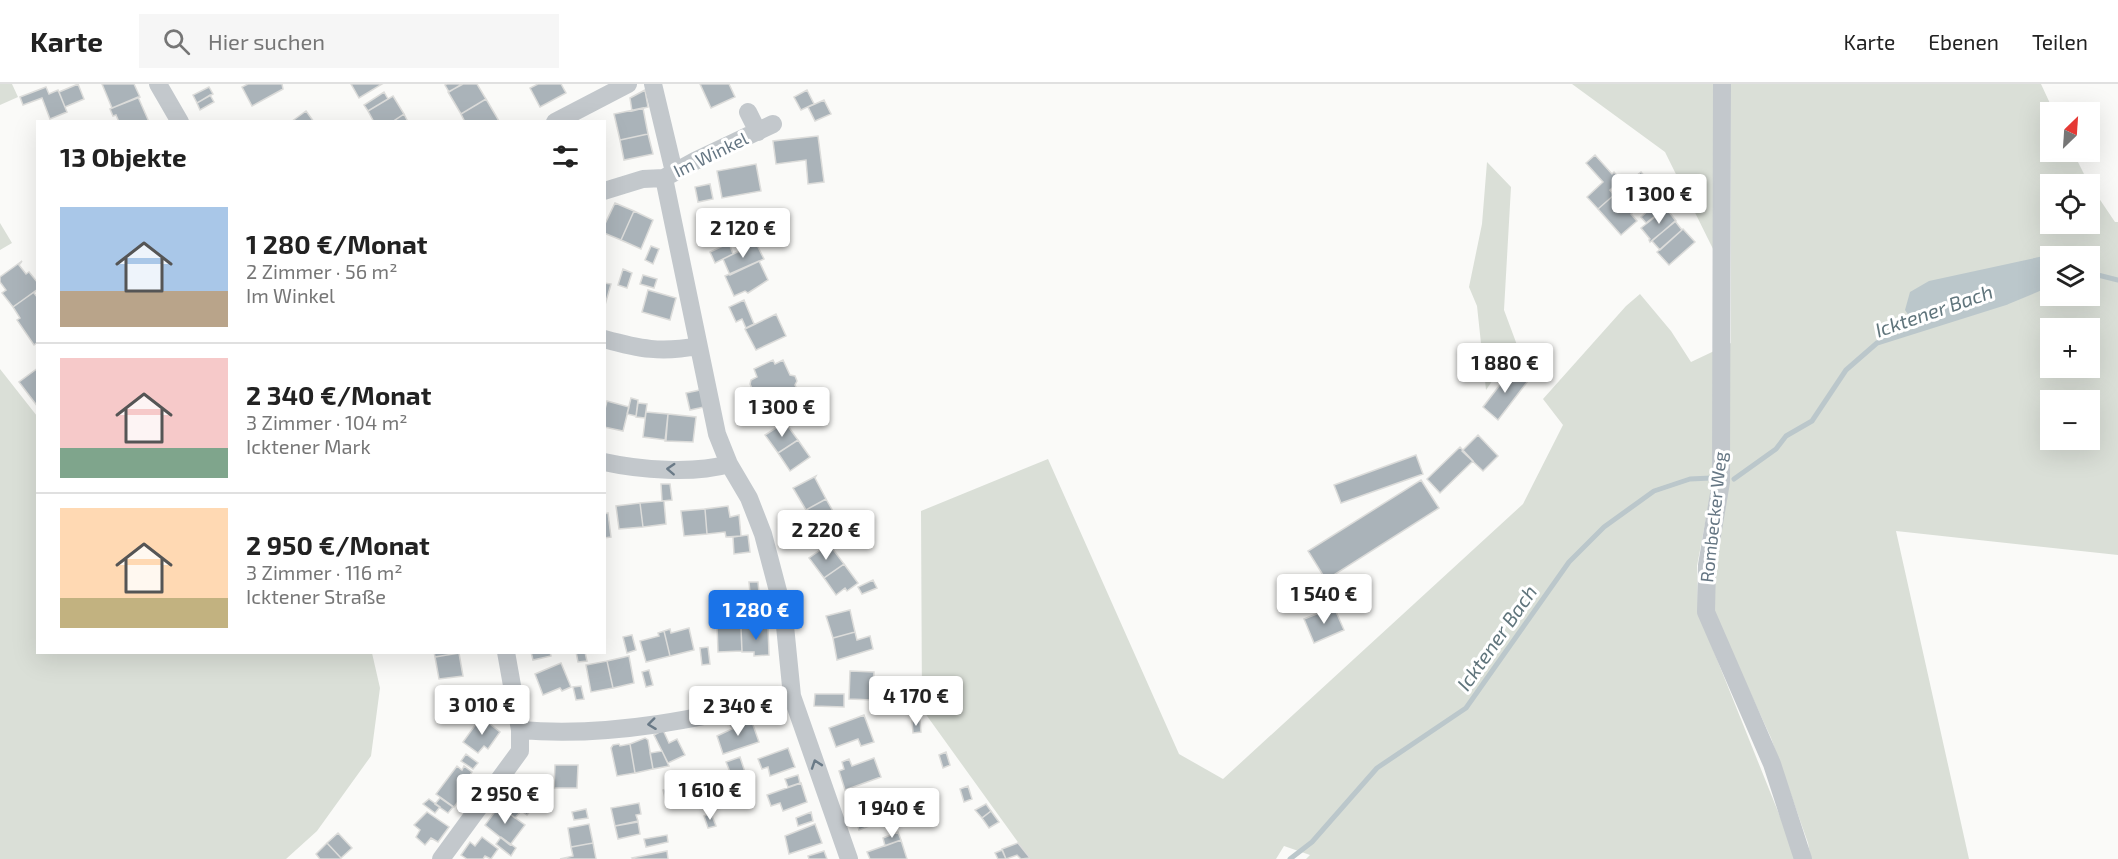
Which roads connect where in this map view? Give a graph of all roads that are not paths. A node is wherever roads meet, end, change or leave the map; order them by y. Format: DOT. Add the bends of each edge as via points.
graph roads {
  1 [pos="158,84"];
  2 [pos="628,84"];
  3 [pos="653,84"];
  4 [pos="1722,84"];
  5 [pos="748,112"];
  6 [pos="179,120"];
  7 [pos="559,120"];
  8 [pos="669,175"];
  9 [pos="606,190"];
  10 [pos="606,339"];
  11 [pos="698,346"];
  12 [pos="606,462"];
  13 [pos="729,464"];
  14 [pos="506,654"];
  15 [pos="792,696"];
  16 [pos="520,730"];
  17 [pos="441,859"];
  18 [pos="849,859"];
  19 [pos="1803,859"];
  1 -- 6 [label="street"];
  2 -- 7 [label="street"];
  3 -- 8 [label="street"];
  4 -- 19 [label="street, Rombecker Weg" via="1721,482 1707,565 1707,612 1772,764"];
  5 -- 8 [label="street, Im Winkel" via="765,128"];
  8 -- 9 [label="street, Im Winkel"];
  8 -- 11 [label="street, Im Winkel"];
  10 -- 11 [label="street" via="668,351"];
  11 -- 13 [label="street, Im Winkel" via="717,434"];
  13 -- 12 [label="street, one-way" via="691,470"];
  13 -- 15 [label="street, Im Winkel" via="763,534 778,591"];
  14 -- 16 [label="street"];
  15 -- 16 [label="street, one-way" via="651,724 580,733"];
  18 -- 15 [label="street, Im Winkel, one-way"];
  16 -- 17 [label="street" via="520,751"];
}
